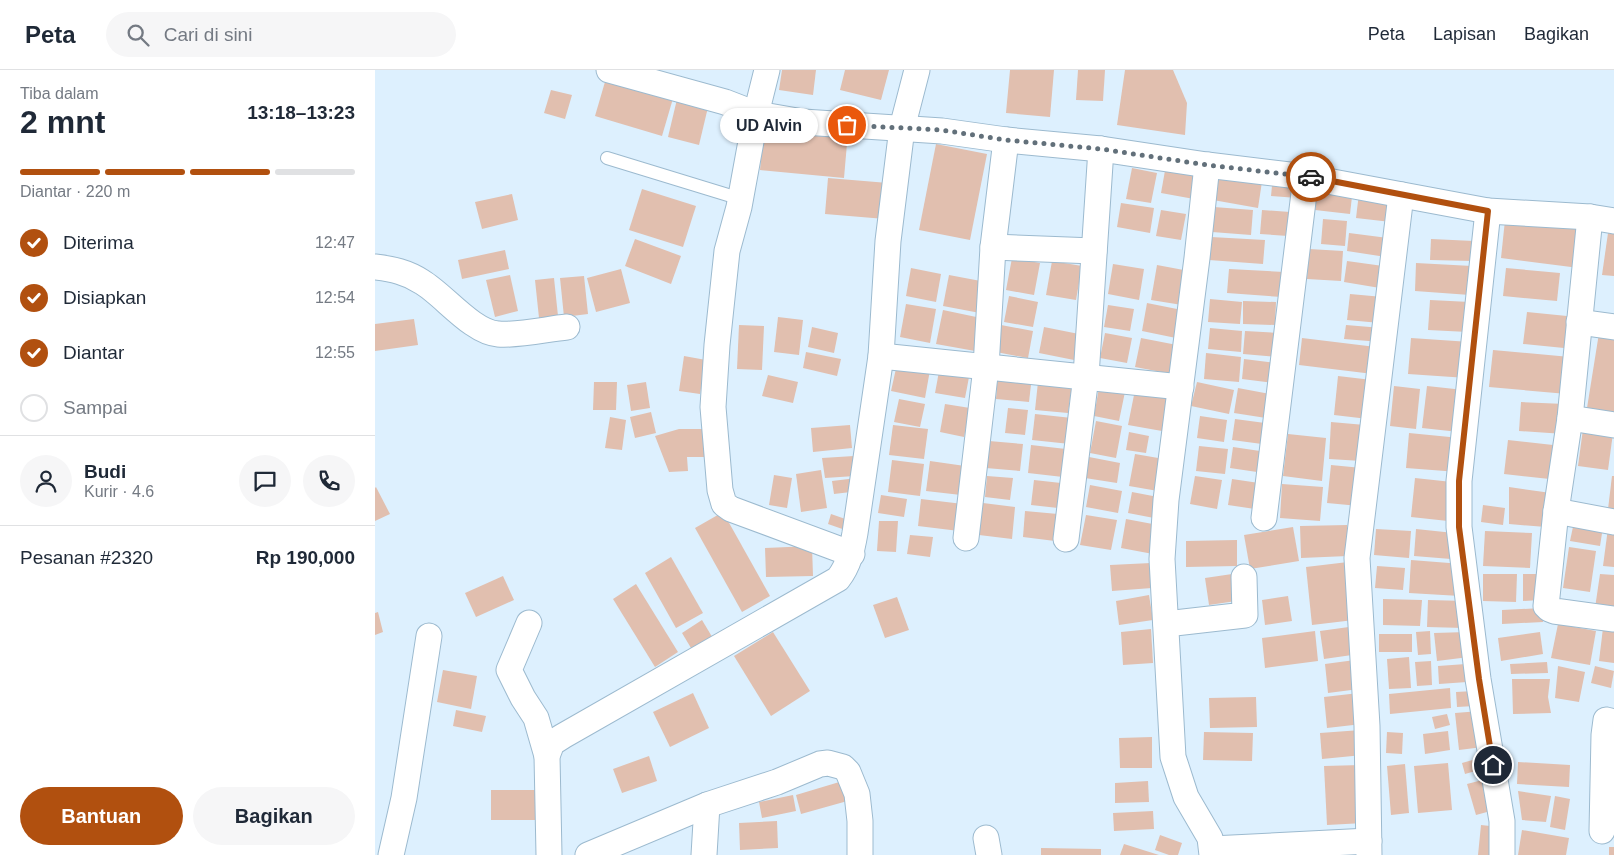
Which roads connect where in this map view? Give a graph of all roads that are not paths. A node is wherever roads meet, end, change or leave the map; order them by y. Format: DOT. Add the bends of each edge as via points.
graph roads {
  1 [pos="609,70"];
  2 [pos="767,70"];
  3 [pos="917,70"];
  4 [pos="756,114"];
  5 [pos="902,128"];
  6 [pos="1006,140"];
  7 [pos="1101,149"];
  8 [pos="607,158"];
  9 [pos="1207,165"];
  10 [pos="1306,176"];
  11 [pos="1401,195"];
  12 [pos="741,199"];
  13 [pos="1488,211"];
  14 [pos="1590,217"];
  15 [pos="1614,221"];
  16 [pos="993,248"];
  17 [pos="1094,252"];
  18 [pos="375,267"];
  19 [pos="1579,322"];
  20 [pos="567,327"];
  21 [pos="1614,327"];
  22 [pos="881,356"];
  23 [pos="986,367"];
  24 [pos="1086,376"];
  25 [pos="1181,388"];
  26 [pos="1570,418"];
  27 [pos="1614,425"];
  28 [pos="1555,512"];
  29 [pos="1264,518"];
  30 [pos="1614,522"];
  31 [pos="967,538"];
  32 [pos="1066,539"];
  33 [pos="851,554"];
  34 [pos="1244,578"];
  35 [pos="1614,620"];
  36 [pos="529,623"];
  37 [pos="1166,624"];
  38 [pos="429,636"];
  39 [pos="1614,722"];
  40 [pos="547,756"];
  41 [pos="707,805"];
  42 [pos="1602,831"];
  43 [pos="1369,848"];
  44 [pos="1212,852"];
  45 [pos="391,855"];
  46 [pos="549,855"];
  47 [pos="588,855"];
  48 [pos="704,855"];
  49 [pos="860,855"];
  50 [pos="1502,855"];
  1 -- 4 [label="street" via="725,102"];
  2 -- 4 [label="street"];
  3 -- 5 [label="street"];
  4 -- 5 [label="street" via="833,125"];
  4 -- 12 [label="street"];
  5 -- 6 [label="street"];
  5 -- 22 [label="street" via="888,241"];
  6 -- 7 [label="street"];
  6 -- 16 [label="street"];
  7 -- 9 [label="street"];
  7 -- 17 [label="street"];
  8 -- 12 [label="lane"];
  9 -- 10 [label="street"];
  9 -- 25 [label="street"];
  10 -- 11 [label="street"];
  10 -- 29 [label="street"];
  11 -- 13 [label="street"];
  11 -- 43 [label="street" via="1357,558 1367,726"];
  12 -- 33 [label="street" via="727,251 713,407 724,504"];
  13 -- 14 [label="street"];
  13 -- 50 [label="street" via="1458,510 1479,679 1502,821"];
  14 -- 15 [label="street"];
  14 -- 19 [label="street"];
  16 -- 17 [label="street"];
  16 -- 23 [label="street"];
  17 -- 24 [label="street"];
  18 -- 20 [label="street" via="400,270 423,282 484,330 497,334"];
  19 -- 21 [label="street"];
  19 -- 26 [label="street"];
  22 -- 23 [label="street"];
  22 -- 33 [label="street"];
  23 -- 24 [label="street"];
  23 -- 31 [label="street"];
  24 -- 25 [label="street"];
  24 -- 32 [label="street"];
  25 -- 37 [label="street" via="1163,524"];
  26 -- 27 [label="street"];
  26 -- 28 [label="street"];
  28 -- 30 [label="street"];
  28 -- 35 [label="street" via="1546,606 1554,611"];
  33 -- 40 [label="street" via="838,579 563,736 552,743"];
  34 -- 37 [label="street" via="1245,615"];
  36 -- 40 [label="street" via="509,670 536,718"];
  37 -- 44 [label="street" via="1173,757 1186,797 1210,838"];
  38 -- 45 [label="street" via="404,798"];
  39 -- 42 [label="street" via="1606,720 1604,735"];
  40 -- 46 [label="street"];
  41 -- 47 [label="street"];
  41 -- 48 [label="street"];
  41 -- 49 [label="street" via="820,764 843,767 851,776 857,794 861,821"];
  43 -- 44 [label="street"];
}
